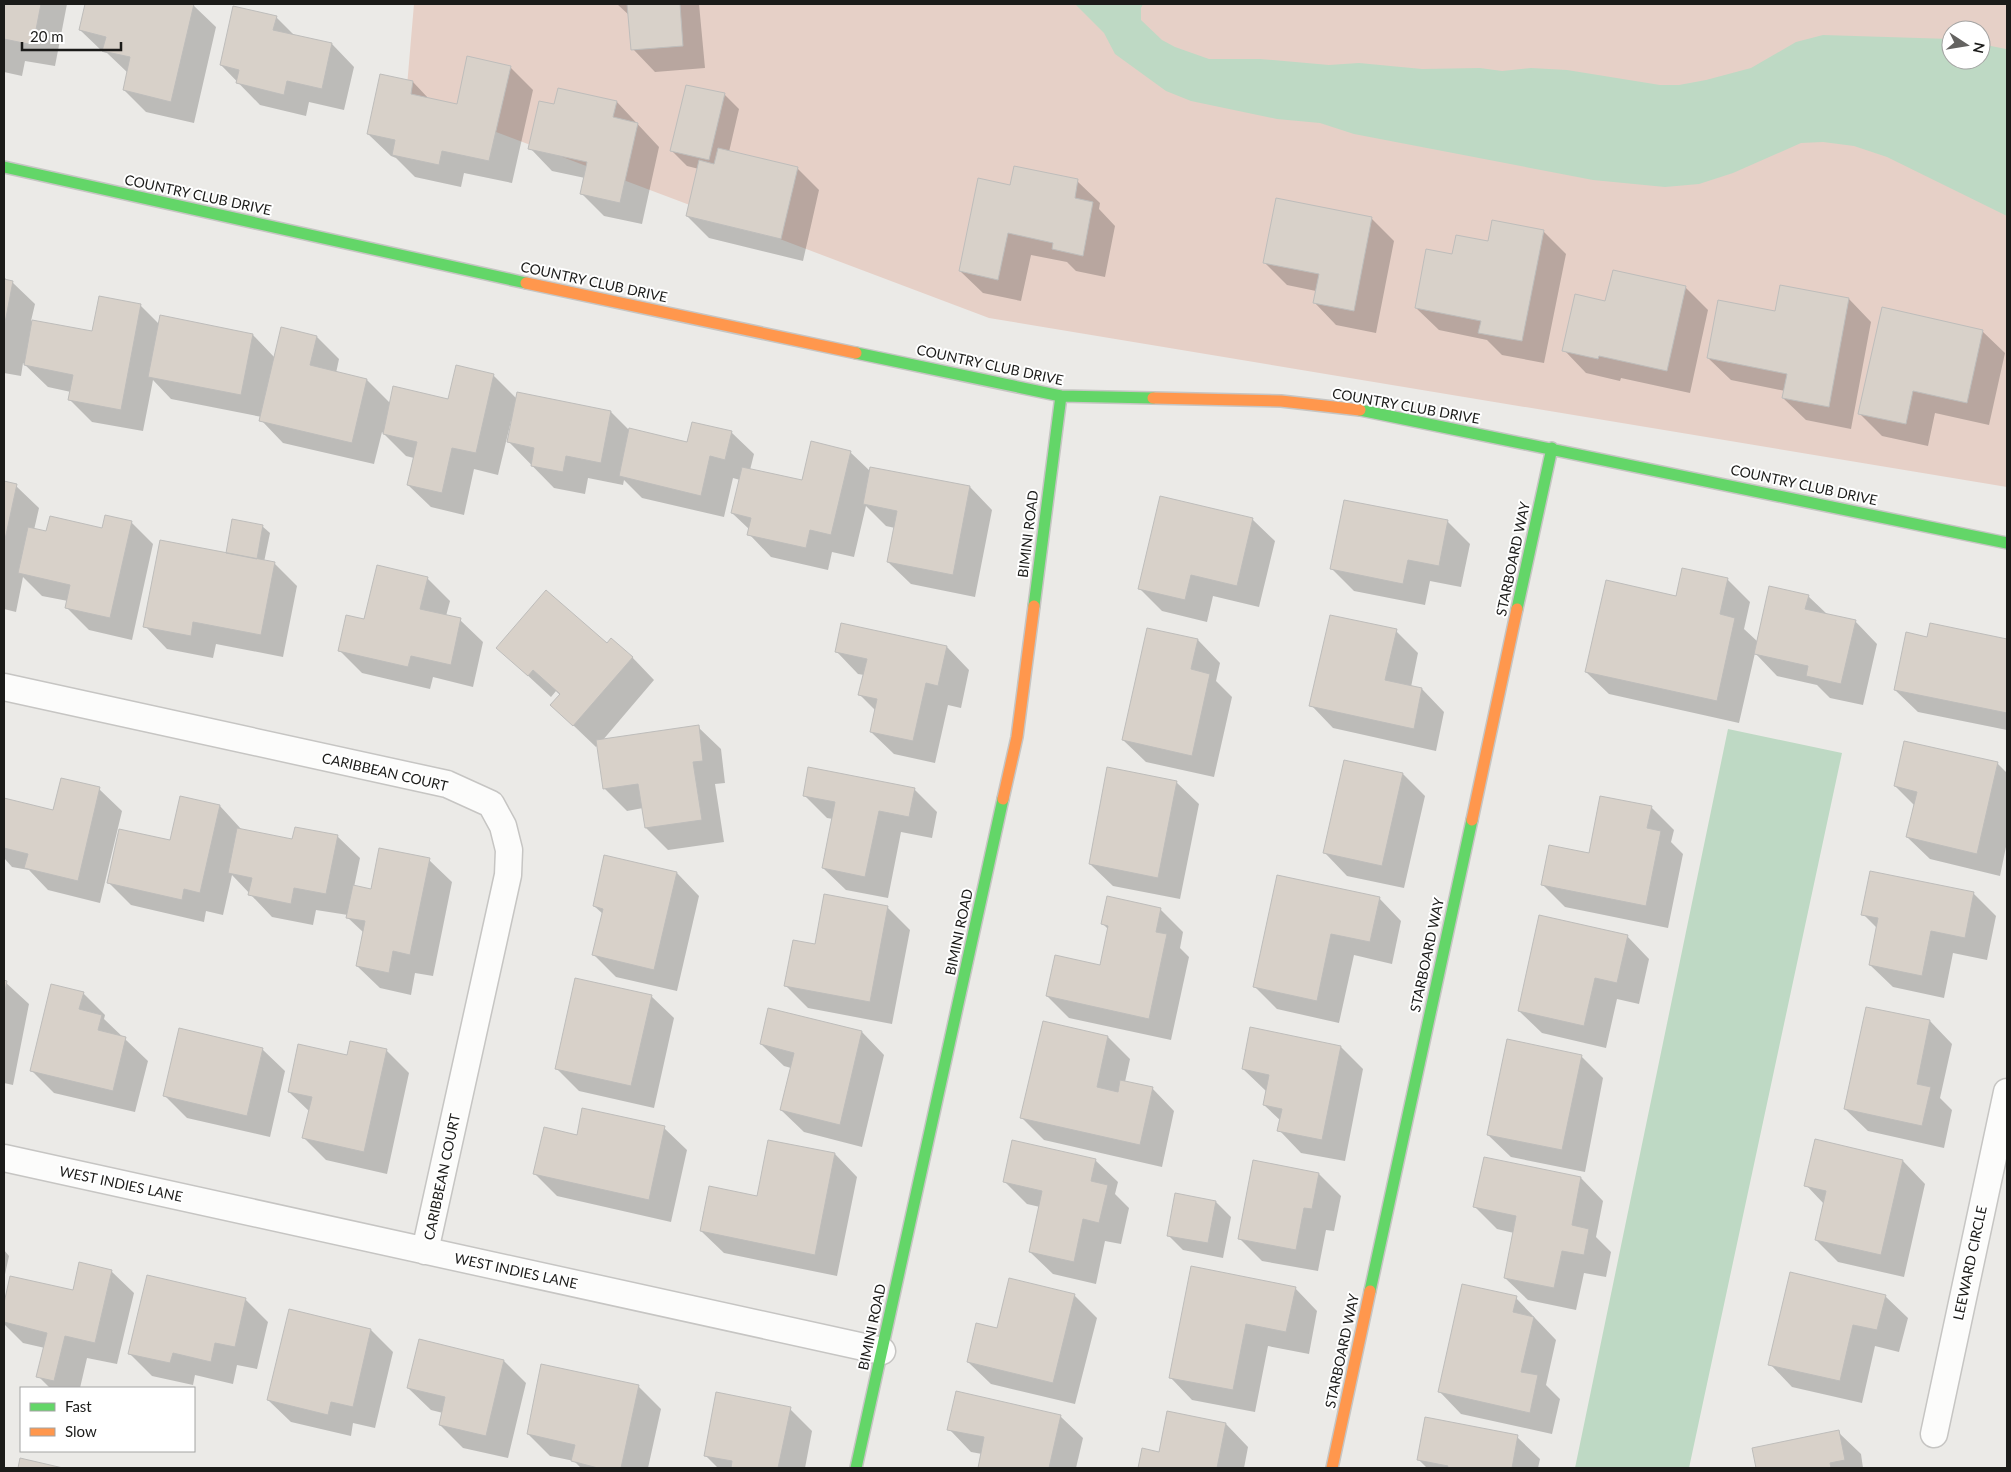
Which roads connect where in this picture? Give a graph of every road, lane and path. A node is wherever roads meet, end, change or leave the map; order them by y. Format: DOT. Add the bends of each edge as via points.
graph roads {
  1 [pos="4,168"];
  2 [pos="1061,396"];
  3 [pos="1552,448"];
  4 [pos="2007,543"];
  5 [pos="4,687"];
  6 [pos="2007,1092"];
  7 [pos="4,1158"];
  8 [pos="425,1251"];
  9 [pos="882,1352"];
  10 [pos="1934,1434"];
  11 [pos="856,1468"];
  12 [pos="1332,1468"];
  1 -- 2 [label="street, COUNTRY CLUB DRIVE"];
  2 -- 3 [label="street, COUNTRY CLUB DRIVE" via="1281,401 1375,412"];
  2 -- 9 [label="street, BIMINI ROAD" via="1017,737"];
  3 -- 4 [label="street, COUNTRY CLUB DRIVE"];
  3 -- 12 [label="street, STARBOARD WAY"];
  5 -- 8 [label="street, CARIBBEAN COURT" via="447,784 491,804 503,826 509,850 508,875"];
  6 -- 10 [label="street, LEEWARD CIRCLE"];
  7 -- 8 [label="street, WEST INDIES LANE"];
  8 -- 9 [label="street, WEST INDIES LANE"];
  9 -- 11 [label="street, BIMINI ROAD"];
}
